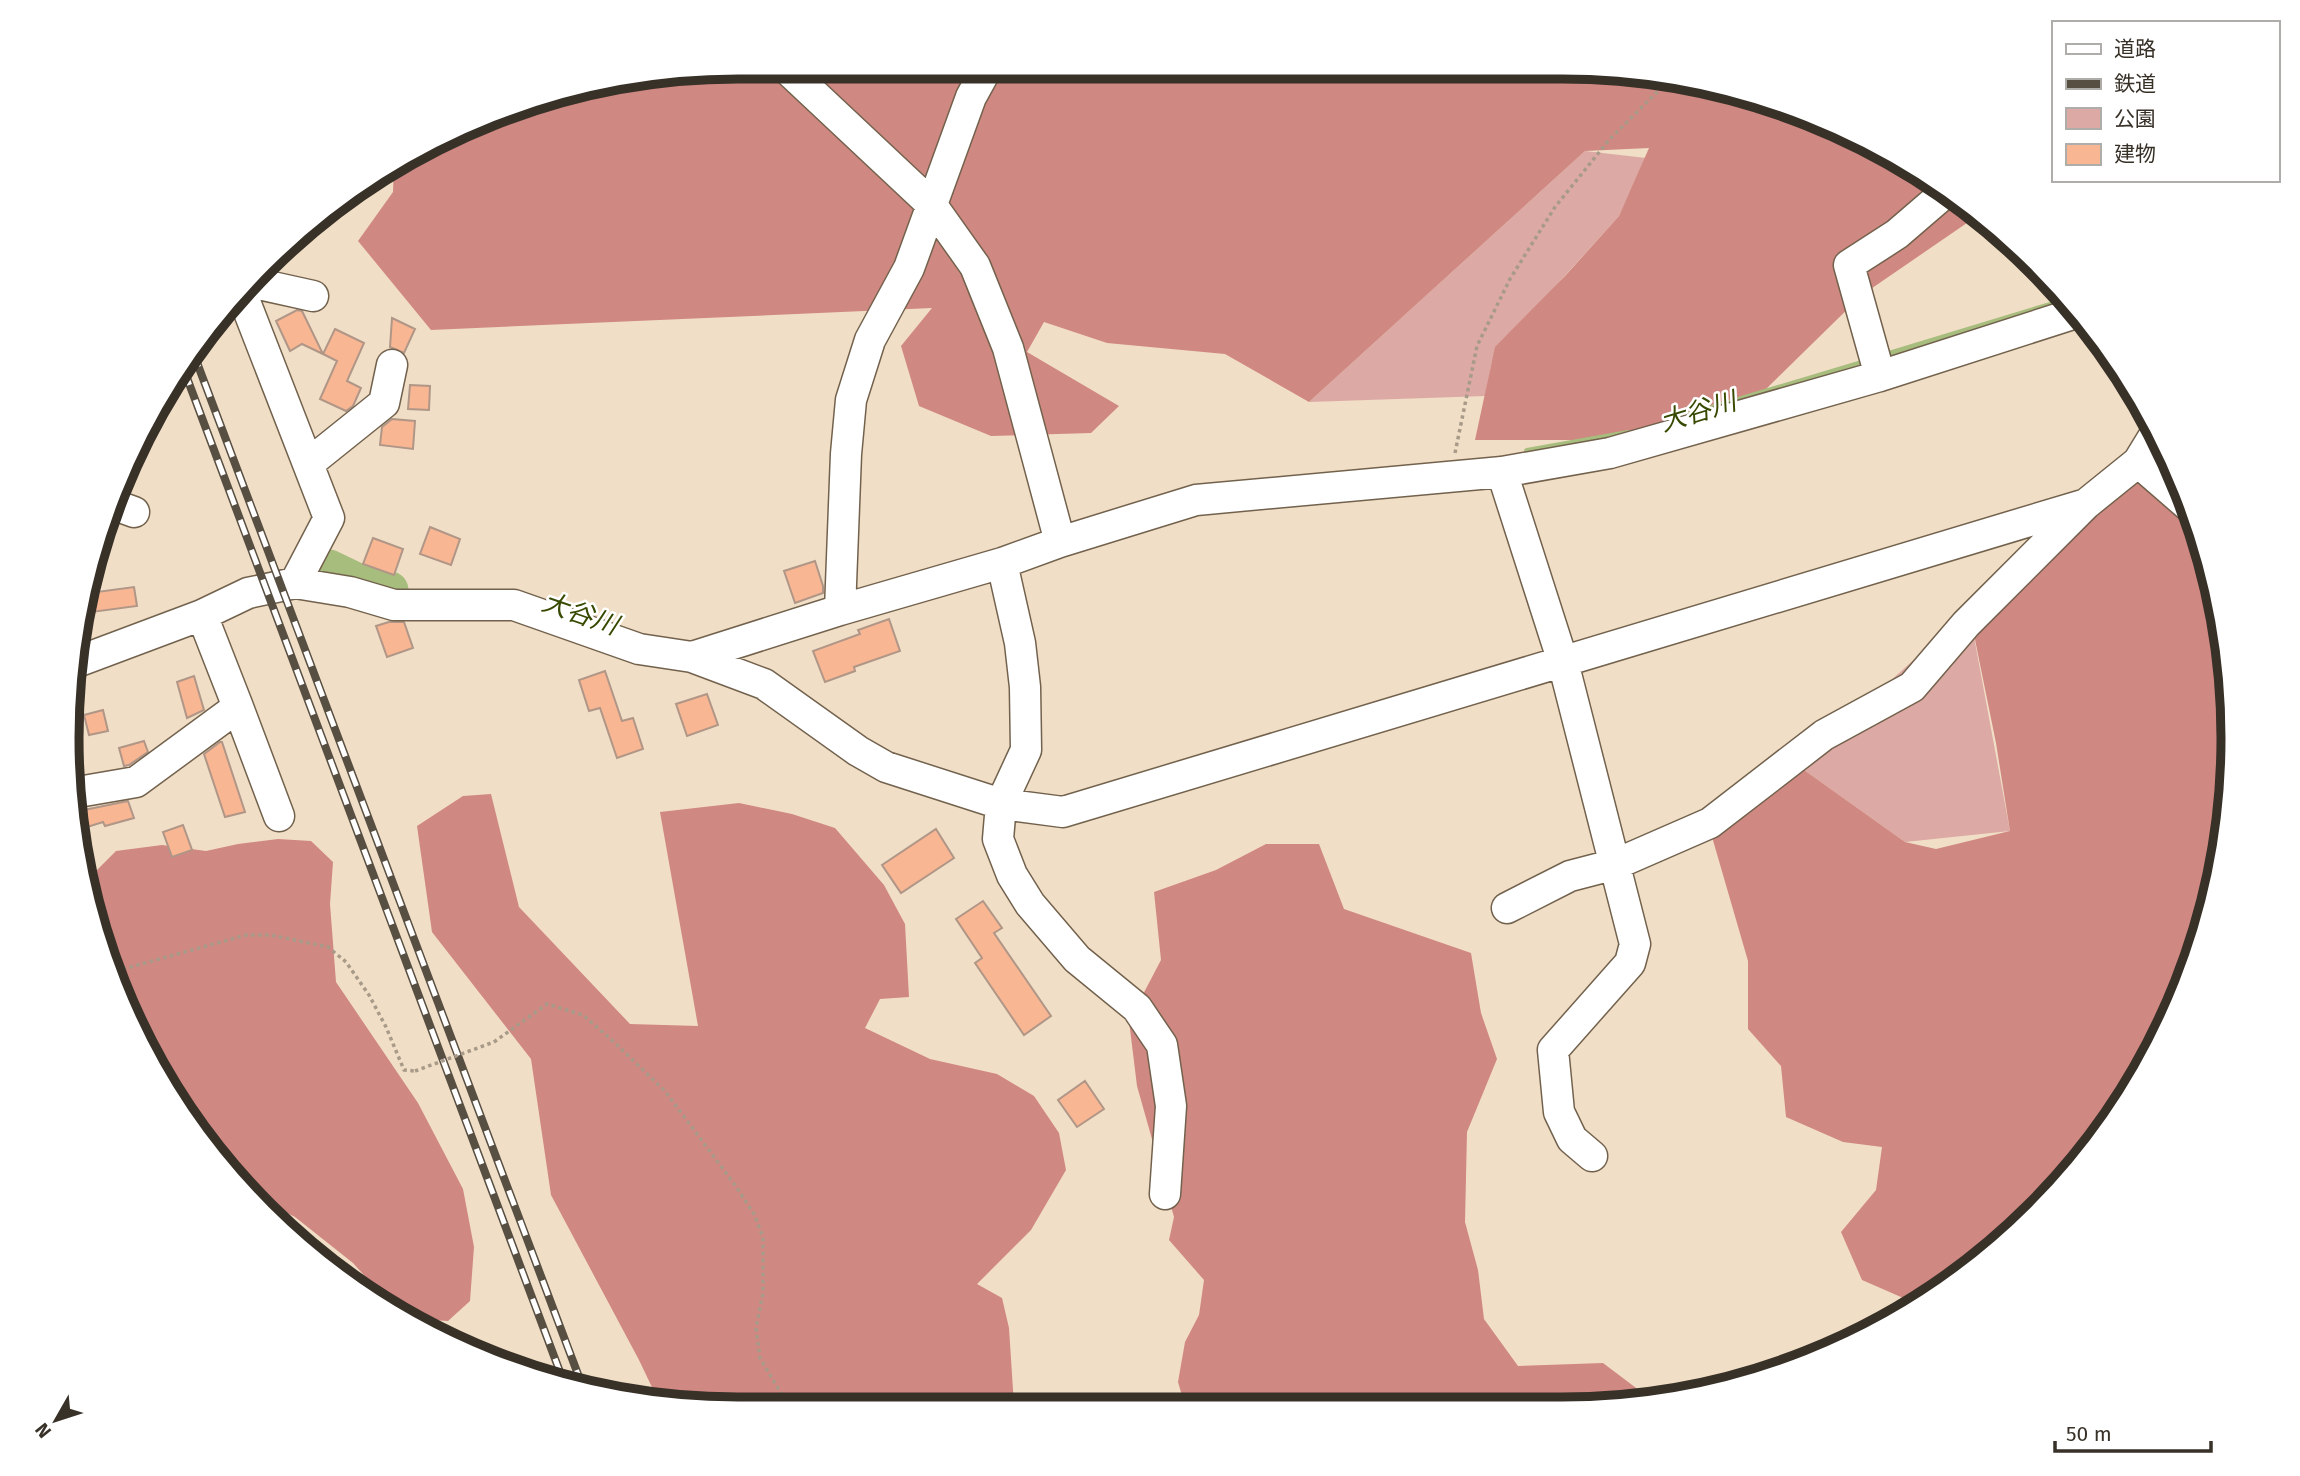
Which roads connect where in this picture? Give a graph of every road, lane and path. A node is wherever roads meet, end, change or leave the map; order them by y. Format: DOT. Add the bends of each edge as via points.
graph roads {
  1 [pos="798,79"];
  2 [pos="981,79"];
  3 [pos="1663,86"];
  4 [pos="1939,198"];
  5 [pos="931,204"];
  6 [pos="250,295"];
  7 [pos="313,296"];
  8 [pos="245,300"];
  9 [pos="2068,316"];
  10 [pos="392,365"];
  11 [pos="1880,376"];
  12 [pos="2151,441"];
  13 [pos="2138,462"];
  14 [pos="308,464"];
  15 [pos="1503,472"];
  16 [pos="1451,475"];
  17 [pos="2174,493"];
  18 [pos="2086,504"];
  19 [pos="1060,542"];
  20 [pos="1002,563"];
  21 [pos="295,583"];
  22 [pos="840,610"];
  23 [pos="202,615"];
  24 [pos="692,657"];
  25 [pos="83,660"];
  26 [pos="1563,662"];
  27 [pos="239,707"];
  28 [pos="81,791"];
  29 [pos="1001,804"];
  30 [pos="279,816"];
  31 [pos="1616,864"];
  32 [pos="1507,908"];
  33 [pos="121,970"];
  34 [pos="1592,1156"];
  35 [pos="1165,1195"];
  36 [pos="785,1397"];
  1 -- 5 [label="street"];
  2 -- 5 [label="street"];
  3 -- 16 [label="path" via="1609,141 1555,207 1510,279 1477,346"];
  4 -- 11 [label="street" via="1849,265"];
  5 -- 19 [label="street" via="975,266 1008,348"];
  5 -- 22 [label="street" via="909,268 870,340 852,400"];
  6 -- 7 [label="street"];
  8 -- 14 [label="street"];
  9 -- 11 [label="street"];
  10 -- 14 [label="street" via="384,402"];
  11 -- 15 [label="street" via="1610,453"];
  12 -- 13 [label="street"];
  13 -- 17 [label="street"];
  13 -- 18 [label="street"];
  14 -- 21 [label="street" via="329,518"];
  15 -- 16 [label="street"];
  15 -- 26 [label="street"];
  16 -- 19 [label="street" via="1196,500"];
  18 -- 26 [label="street"];
  18 -- 31 [label="street" via="1966,624 1912,687 1824,735 1710,824"];
  19 -- 20 [label="street"];
  20 -- 22 [label="street"];
  20 -- 29 [label="street" via="1020,643 1026,750"];
  21 -- 23 [label="street" via="248,593"];
  21 -- 24 [label="street" via="394,605 514,606 639,649"];
  22 -- 24 [label="street"];
  23 -- 25 [label="street"];
  23 -- 27 [label="street"];
  24 -- 29 [label="street" via="764,684 886,767"];
  26 -- 29 [label="street" via="1063,812"];
  26 -- 31 [label="street"];
  27 -- 28 [label="street" via="136,782"];
  27 -- 30 [label="street"];
  29 -- 35 [label="street" via="998,839 1030,904 1077,958 1136,1008 1162,1045 1171,1106"];
  31 -- 32 [label="street" via="1570,876"];
  31 -- 34 [label="street" via="1635,944 1630,963 1553,1050 1559,1112 1572,1139"];
  33 -- 36 [label="path, bridge" via="246,936 271,935 328,947 346,962 369,995 404,1070 415,1071 494,1042 547,1004 583,1015 665,1091 754,1214 763,1237 763,1293 756,1328 760,1358"];
}
